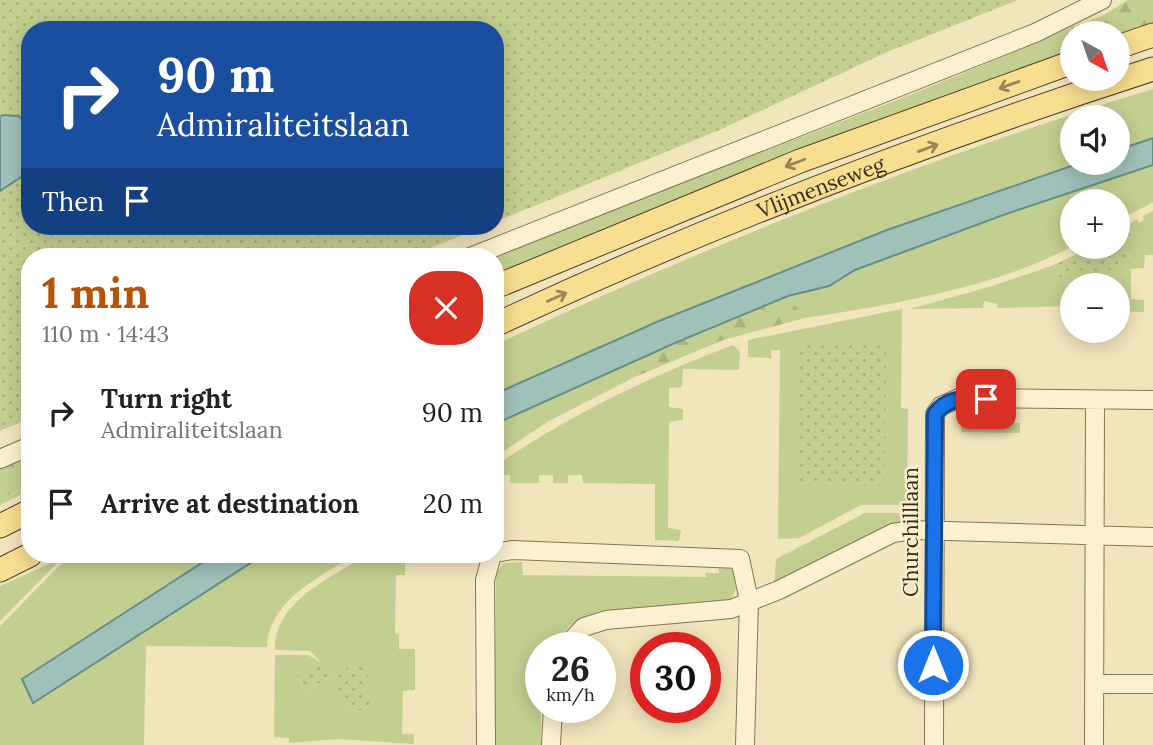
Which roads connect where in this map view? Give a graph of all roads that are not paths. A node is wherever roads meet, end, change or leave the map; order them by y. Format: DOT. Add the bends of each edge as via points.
graph roads {
  1 [pos="1102,0"];
  2 [pos="1153,35"];
  3 [pos="1130,43"];
  4 [pos="1060,67"];
  5 [pos="1153,69"];
  6 [pos="493,248"];
  7 [pos="504,283"];
  8 [pos="504,321"];
  9 [pos="1095,400"];
  10 [pos="1153,400"];
  11 [pos="21,450"];
  12 [pos="0,459"];
  13 [pos="21,516"];
  14 [pos="0,526"];
  15 [pos="932,533"];
  16 [pos="1096,537"];
  17 [pos="1153,537"];
  18 [pos="504,552"];
  19 [pos="21,560"];
  20 [pos="491,563"];
  21 [pos="0,570"];
  22 [pos="749,600"];
  23 [pos="579,632"];
  24 [pos="1094,684"];
  25 [pos="1153,684"];
  26 [pos="552,723"];
  27 [pos="486,745"];
  28 [pos="551,745"];
  29 [pos="745,745"];
  30 [pos="934,745"];
  31 [pos="1094,745"];
  1 -- 6 [label="street" via="1035,33"];
  2 -- 3 [label="main road"];
  4 -- 7 [label="main road, Vlijmenseweg, one-way" via="800,161"];
  8 -- 5 [label="main road, Vlijmenseweg, one-way" via="797,197"];
  9 -- 10 [label="street"];
  9 -- 15 [label="street, Churchilllaan" via="958,398 941,406 933,423"];
  9 -- 16 [label="street"];
  11 -- 12 [label="street"];
  13 -- 14 [label="main road"];
  15 -- 16 [label="street"];
  15 -- 22 [label="street" via="893,533 779,590"];
  15 -- 30 [label="street, Churchilllaan"];
  16 -- 17 [label="street"];
  16 -- 24 [label="street"];
  18 -- 22 [label="street" via="740,559"];
  19 -- 21 [label="main road"];
  20 -- 27 [label="street" via="485,580"];
  22 -- 23 [label="street" via="731,609 606,620"];
  22 -- 29 [label="street"];
  24 -- 25 [label="street"];
  24 -- 31 [label="street"];
  26 -- 28 [label="street"];
}
